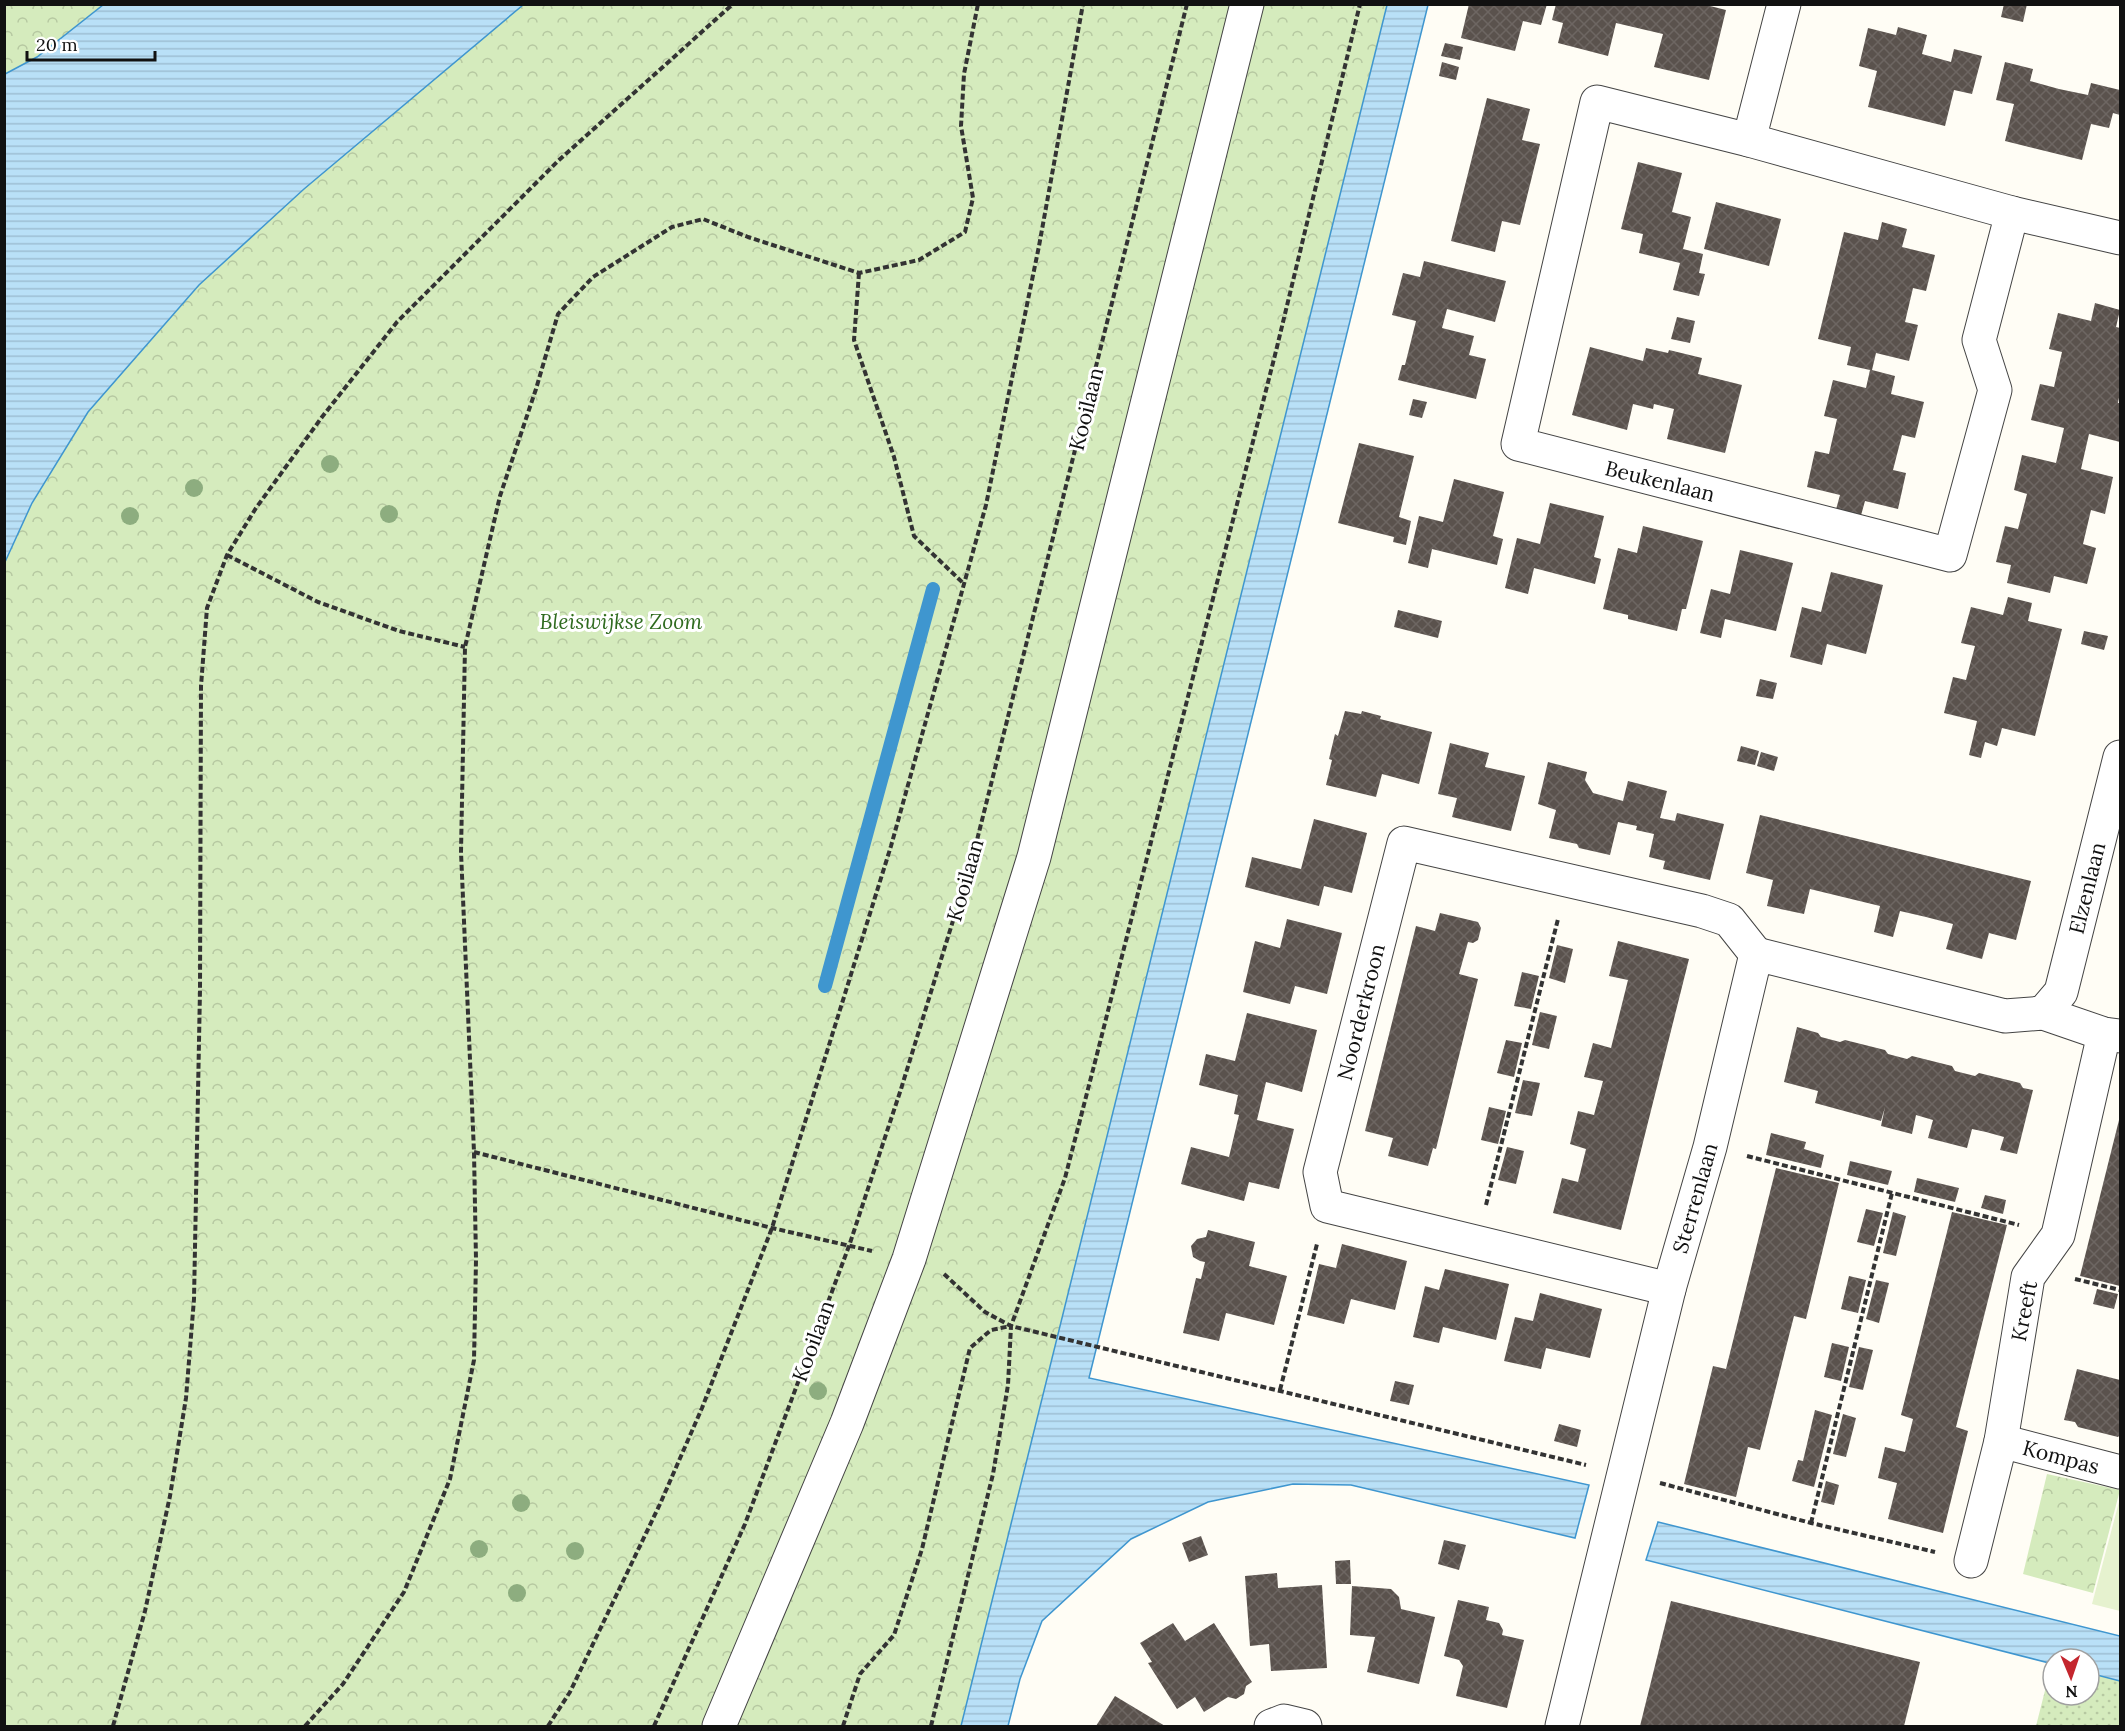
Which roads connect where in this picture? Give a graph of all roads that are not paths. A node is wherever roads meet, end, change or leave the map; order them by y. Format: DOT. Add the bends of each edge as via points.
graph roads {
  1 [pos="1247,4"];
  2 [pos="1784,4"];
  3 [pos="1749,140"];
  4 [pos="2012,213"];
  5 [pos="2121,238"];
  6 [pos="2121,758"];
  7 [pos="1756,954"];
  8 [pos="2043,1013"];
  9 [pos="2112,1035"];
  10 [pos="1669,1288"];
  11 [pos="2001,1441"];
  12 [pos="2121,1472"];
  13 [pos="1971,1561"];
  14 [pos="719,1726"];
  15 [pos="1271,1726"];
  16 [pos="1305,1726"];
  17 [pos="1562,1726"];
  1 -- 14 [label="street" via="1034,857 909,1259 847,1423"];
  2 -- 3 [label="street"];
  3 -- 4 [label="street, Beukenlaan"];
  3 -- 4 [label="street, Beukenlaan" via="1597,102 1518,444 1950,555 1995,390 1979,340"];
  4 -- 5 [label="street, Beukenlaan"];
  6 -- 8 [label="street, Elzenlaan" via="2061,992"];
  7 -- 8 [label="street" via="2005,1016"];
  7 -- 10 [label="street, Sterrenlaan" via="1710,1147"];
  7 -- 10 [label="street, Noorderkroon" via="1729,920 1702,911 1404,843 1320,1172 1327,1206"];
  8 -- 9 [label="street"];
  9 -- 11 [label="street, Kreeft" via="2058,1235 2028,1277"];
  10 -- 17 [label="street, Sterrenlaan"];
  11 -- 12 [label="street, Kompas"];
  11 -- 13 [label="street, Kreeft"];
  15 -- 16 [label="street" via="1284,1721"];
}
